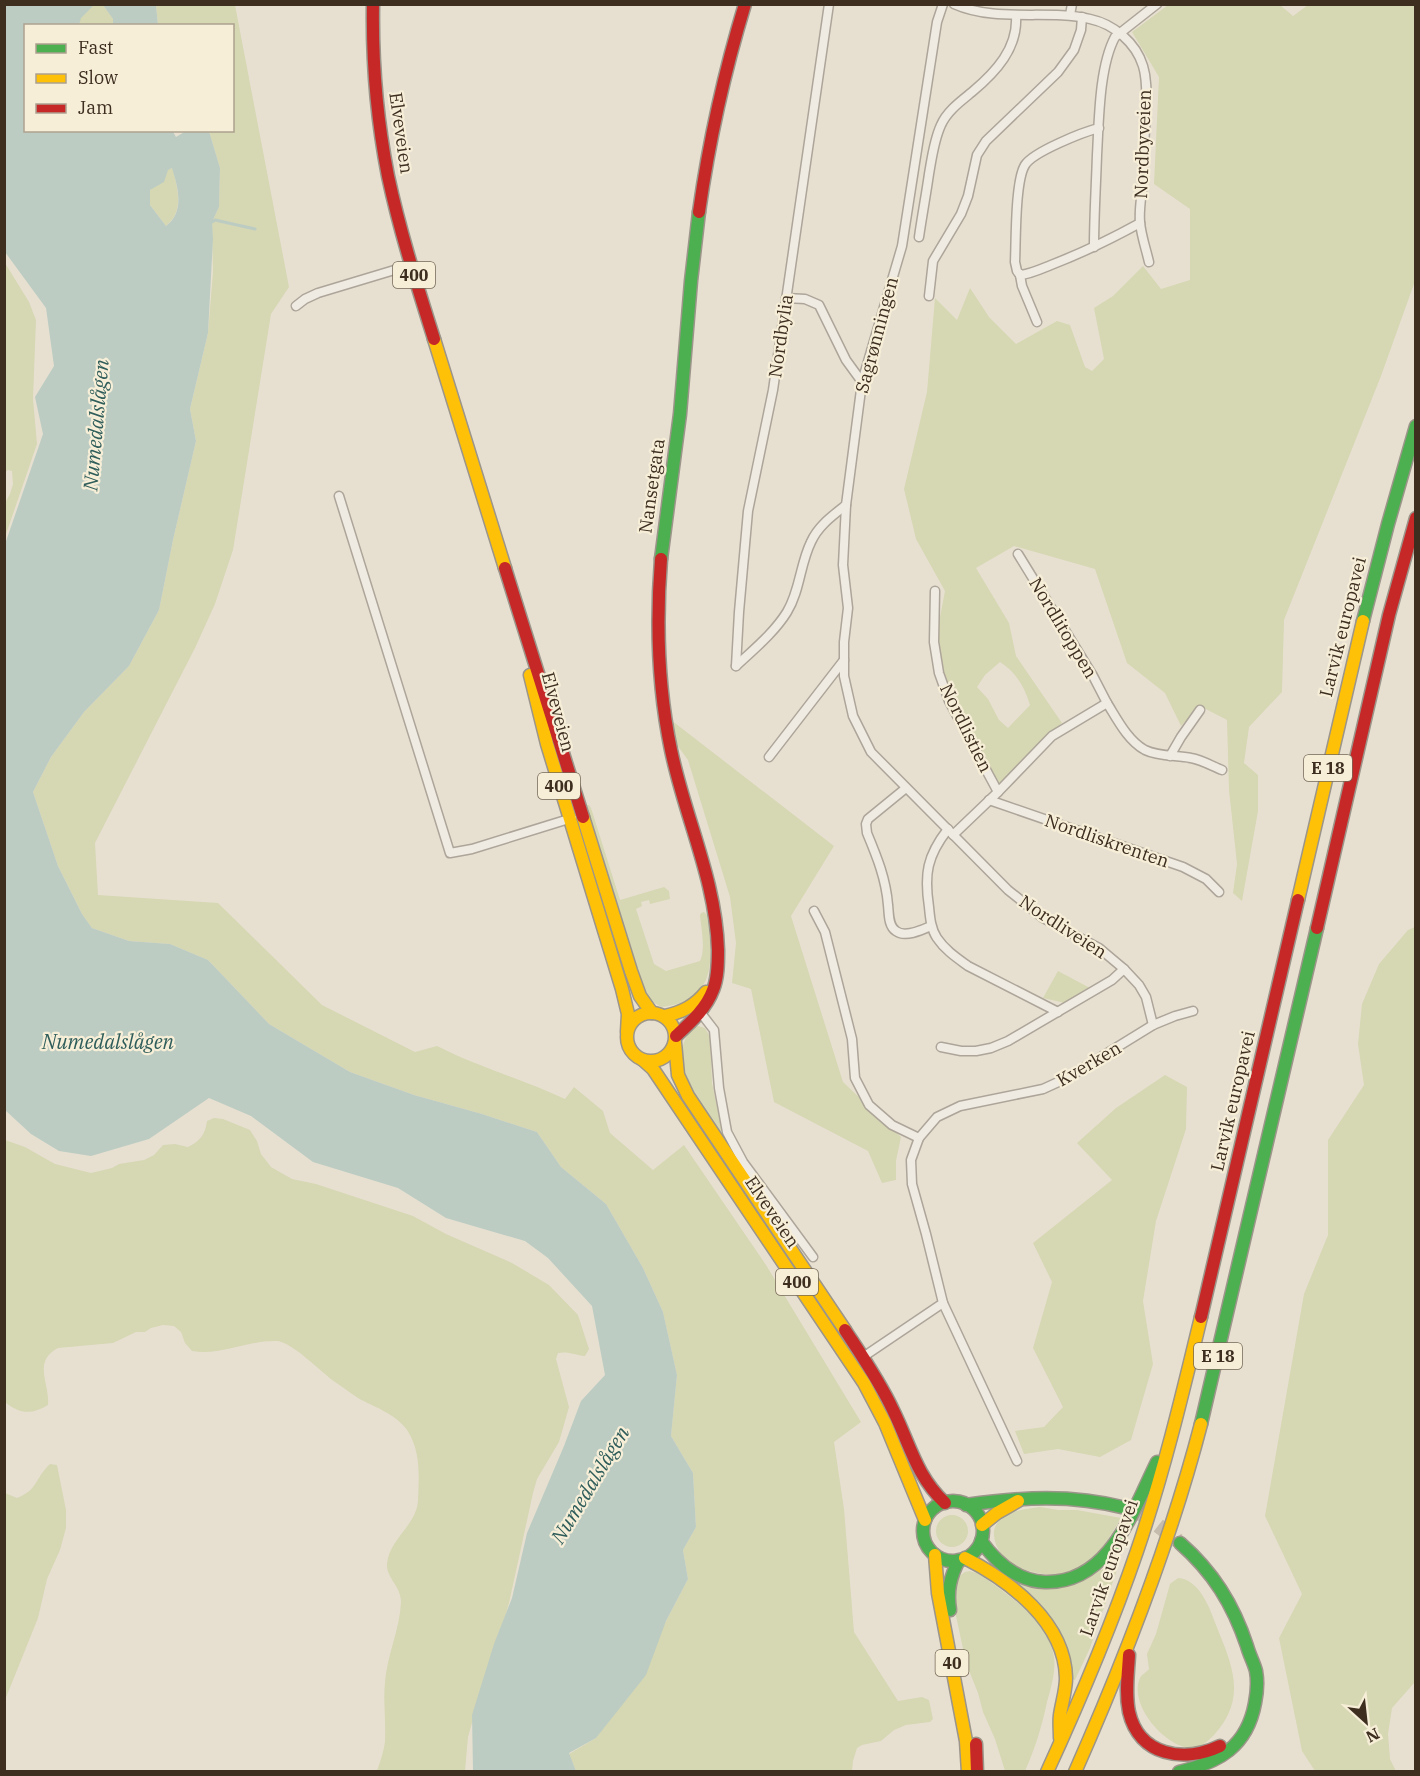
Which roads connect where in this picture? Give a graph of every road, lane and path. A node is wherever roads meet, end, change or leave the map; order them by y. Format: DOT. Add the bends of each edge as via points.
graph roads {
  1 [pos="373,4"];
  2 [pos="745,4"];
  3 [pos="829,4"];
  4 [pos="943,4"];
  5 [pos="954,4"];
  6 [pos="1072,4"];
  7 [pos="1157,4"];
  8 [pos="1070,15"];
  9 [pos="1017,16"];
  10 [pos="1082,17"];
  11 [pos="1120,34"];
  12 [pos="1099,128"];
  13 [pos="1140,223"];
  14 [pos="919,237"];
  15 [pos="1094,247"];
  16 [pos="1149,262"];
  17 [pos="411,265"];
  18 [pos="1020,275"];
  19 [pos="928,296"];
  20 [pos="786,298"];
  21 [pos="296,306"];
  22 [pos="1037,322"];
  23 [pos="862,382"];
  24 [pos="1416,426"];
  25 [pos="339,496"];
  26 [pos="846,505"];
  27 [pos="1416,518"];
  28 [pos="495,538"];
  29 [pos="1018,554"];
  30 [pos="935,591"];
  31 [pos="844,660"];
  32 [pos="1107,703"];
  33 [pos="1200,710"];
  34 [pos="1170,756"];
  35 [pos="769,757"];
  36 [pos="1222,771"];
  37 [pos="906,788"];
  38 [pos="998,792"];
  39 [pos="989,801"];
  40 [pos="583,816"];
  41 [pos="570,819"];
  42 [pos="951,832"];
  43 [pos="1219,892"];
  44 [pos="814,911"];
  45 [pos="932,926"];
  46 [pos="1124,969"];
  47 [pos="698,1009"];
  48 [pos="1058,1011"];
  49 [pos="1193,1011"];
  50 [pos="652,1013"];
  51 [pos="665,1016"];
  52 [pos="1153,1025"];
  53 [pos="627,1032"];
  54 [pos="675,1040"];
  55 [pos="940,1047"];
  56 [pos="643,1060"];
  57 [pos="919,1138"];
  58 [pos="813,1257"];
  59 [pos="943,1303"];
  60 [pos="863,1357"];
  61 [pos="1172,1432"];
  62 [pos="1017,1461"];
  63 [pos="1023,1498"];
  64 [pos="945,1503"];
  65 [pos="966,1505"];
  66 [pos="1126,1508"];
  67 [pos="925,1520"];
  68 [pos="982,1526"];
  69 [pos="981,1541"];
  70 [pos="1180,1543"];
  71 [pos="935,1555"];
  72 [pos="962,1559"];
  73 [pos="1130,1643"];
  74 [pos="1248,1650"];
  75 [pos="1060,1745"];
  76 [pos="968,1772"];
  77 [pos="977,1772"];
  78 [pos="1047,1772"];
  79 [pos="1075,1772"];
  80 [pos="1179,1772"];
  1 -- 17 [label="main road, Elveveien / 400" via="374,60 388,176"];
  2 -- 47 [label="main road, Nansetgata" via="721,92 700,201 680,419 659,583 658,647 666,725 675,770 710,888 717,930 717,972"];
  3 -- 20 [label="street, Nordbylia"];
  4 -- 23 [label="street, Sagrønningen" via="902,246"];
  5 -- 9 [label="street, Nordbyveien" via="973,11"];
  6 -- 8 [label="street"];
  7 -- 11 [label="street"];
  8 -- 9 [label="street, Nordbyveien"];
  8 -- 10 [label="street, Nordbyveien"];
  9 -- 14 [label="street" via="1014,41 1000,63 942,122 935,141"];
  10 -- 11 [label="street, Nordbyveien"];
  10 -- 19 [label="street" via="1074,51 1058,72 977,154 968,196 933,261"];
  11 -- 12 [label="street" via="1111,44"];
  11 -- 13 [label="street, Nordbyveien" via="1140,58 1146,83"];
  12 -- 15 [label="street"];
  12 -- 18 [label="street" via="1082,132 1024,166 1019,181 1015,262"];
  13 -- 15 [label="street"];
  13 -- 16 [label="street, Nordbyveien"];
  15 -- 18 [label="street"];
  17 -- 21 [label="street" via="318,292"];
  17 -- 28 [label="main road, Elveveien / 400"];
  18 -- 22 [label="street"];
  20 -- 23 [label="street" via="819,305 846,360"];
  20 -- 26 [label="street, Nordbylia" via="773,390 748,511 736,666 787,612 811,542 825,521"];
  23 -- 26 [label="street, Sagrønningen"];
  24 -- 61 [label="main road, Larvik europavei / E 18" via="1366,608"];
  25 -- 41 [label="street" via="450,853"];
  26 -- 31 [label="street, Nordliveien" via="843,565 848,608"];
  27 -- 73 [label="main road, E 18" via="1365,711 1220,1349 1182,1492"];
  28 -- 40 [label="main road, Elveveien / 400"];
  28 -- 41 [label="main road, Elveveien / 400"];
  29 -- 32 [label="street, Nordlitoppen"];
  30 -- 38 [label="street, Nordlistien" via="934,642 939,673 949,701"];
  31 -- 35 [label="street"];
  31 -- 37 [label="street, Nordliveien" via="853,716 871,752"];
  32 -- 34 [label="street, Nordlitoppen" via="1140,746"];
  32 -- 38 [label="street" via="1052,736"];
  33 -- 34 [label="street"];
  34 -- 36 [label="street, Nordlitoppen" via="1190,758"];
  37 -- 42 [label="street, Nordliveien"];
  37 -- 45 [label="street" via="868,819 867,832 885,882 892,927 903,934"];
  38 -- 39 [label="street"];
  39 -- 42 [label="street"];
  39 -- 43 [label="street, Nordliskrenten" via="1183,867 1206,879"];
  40 -- 41 [label="street"];
  40 -- 50 [label="main road, Elveveien / 400" via="631,971 640,996"];
  41 -- 53 [label="main road, Elveveien / 400" via="622,989 628,1014"];
  42 -- 45 [label="street" via="939,841 928,862 926,889"];
  42 -- 46 [label="street, Nordliveien" via="1027,906 1099,948"];
  44 -- 57 [label="street" via="825,932 852,1039 855,1078 869,1105 892,1125"];
  45 -- 48 [label="street" via="937,938 956,958"];
  46 -- 48 [label="street"];
  46 -- 52 [label="street, Nordliveien" via="1146,997"];
  47 -- 51 [label="main road"];
  47 -- 54 [label="main road, Nansetgata"];
  47 -- 58 [label="street" via="714,1030 719,1088 733,1146"];
  48 -- 55 [label="street" via="991,1048 961,1051"];
  49 -- 52 [label="street, Kverken"];
  50 -- 51 [label="main road"];
  50 -- 53 [label="main road" via="636,1017"];
  51 -- 54 [label="main road, 400" via="671,1022"];
  52 -- 57 [label="street, Kverken" via="1077,1073 1043,1089 960,1106 937,1117"];
  53 -- 56 [label="main road, 400" via="628,1045"];
  54 -- 56 [label="main road" via="660,1060"];
  54 -- 60 [label="main road, Elveveien / 400" via="678,1075 688,1096"];
  56 -- 67 [label="main road, Elveveien / 400" via="664,1084 864,1383"];
  57 -- 59 [label="street, Kverken" via="911,1160 912,1184"];
  59 -- 60 [label="street"];
  59 -- 62 [label="street, Kverken"];
  60 -- 64 [label="main road, Elveveien / 400" via="888,1400 922,1477"];
  61 -- 69 [label="main road, E 18" via="1124,1527 1100,1562 1085,1573 1059,1582 1036,1582 1005,1568"];
  61 -- 75 [label="main road, Larvik europavei / E 18" via="1115,1611"];
  63 -- 65 [label="main road"];
  63 -- 66 [label="main road" via="1070,1497"];
  63 -- 68 [label="main road"];
  64 -- 65 [label="main road"];
  64 -- 67 [label="main road" via="933,1509"];
  65 -- 68 [label="main road" via="976,1513"];
  67 -- 71 [label="main road, 400" via="923,1535"];
  68 -- 69 [label="main road"];
  69 -- 72 [label="main road" via="975,1551"];
  70 -- 74 [label="main road, E 18" via="1199,1559 1225,1594"];
  71 -- 72 [label="main road" via="951,1561"];
  71 -- 76 [label="main road, 40"];
  72 -- 75 [label="main road, E 18" via="986,1569 1028,1603 1058,1641 1066,1678"];
  72 -- 77 [label="main road, 40" via="949,1580 948,1597 976,1741"];
  73 -- 74 [label="main road, E 18" via="1128,1689 1134,1723 1156,1748 1183,1757 1219,1747 1238,1725 1247,1694"];
  73 -- 79 [label="main road, E 18"];
  74 -- 80 [label="main road, E 18" via="1257,1683 1248,1729 1224,1756"];
  75 -- 78 [label="main road, Larvik europavei / E 18"];
}
